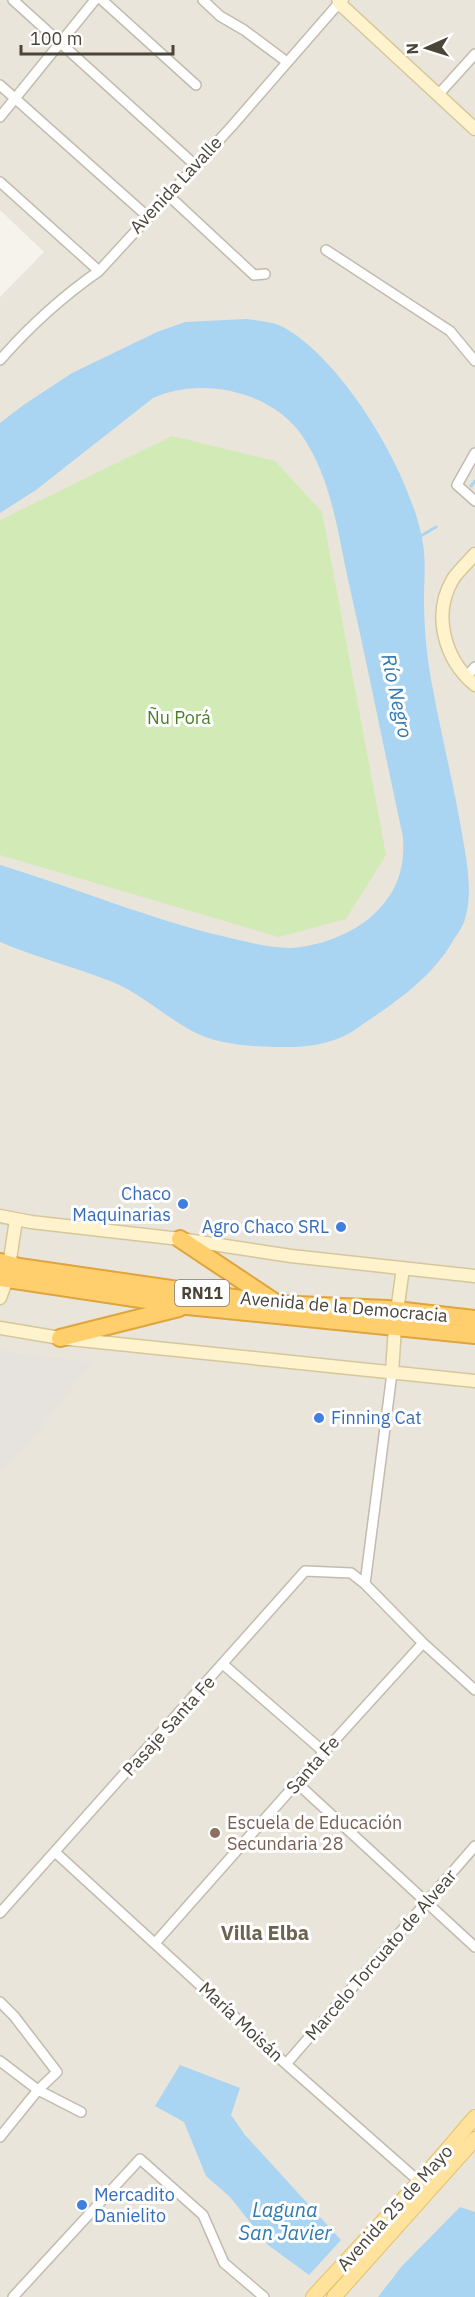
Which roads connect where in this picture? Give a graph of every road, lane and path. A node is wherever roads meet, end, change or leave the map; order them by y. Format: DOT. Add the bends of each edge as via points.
graph roads {
  1 [pos="13,0"];
  2 [pos="95,0"];
  3 [pos="102,0"];
  4 [pos="203,0"];
  5 [pos="340,1"];
  6 [pos="60,44"];
  7 [pos="475,54"];
  8 [pos="287,62"];
  9 [pos="0,85"];
  10 [pos="196,85"];
  11 [pos="438,95"];
  12 [pos="15,98"];
  13 [pos="0,117"];
  14 [pos="475,129"];
  15 [pos="194,164"];
  16 [pos="0,182"];
  17 [pos="168,195"];
  18 [pos="147,216"];
  19 [pos="326,250"];
  20 [pos="99,271"];
  21 [pos="265,274"];
  22 [pos="0,360"];
  23 [pos="475,361"];
  24 [pos="475,453"];
  25 [pos="475,501"];
  26 [pos="475,554"];
  27 [pos="475,668"];
  28 [pos="471,681"];
  29 [pos="0,1216"];
  30 [pos="16,1220"];
  31 [pos="180,1239"];
  32 [pos="403,1268"];
  33 [pos="4,1271"];
  34 [pos="475,1276"];
  35 [pos="0,1298"];
  36 [pos="276,1304"];
  37 [pos="187,1306"];
  38 [pos="396,1318"];
  39 [pos="475,1319"];
  40 [pos="0,1328"];
  41 [pos="475,1335"];
  42 [pos="60,1338"];
  43 [pos="392,1373"];
  44 [pos="475,1381"];
  45 [pos="365,1584"];
  46 [pos="423,1643"];
  47 [pos="224,1665"];
  48 [pos="475,1690"];
  49 [pos="324,1752"];
  50 [pos="298,1784"];
  51 [pos="475,1846"];
  52 [pos="55,1852"];
  53 [pos="426,1903"];
  54 [pos="0,1913"];
  55 [pos="156,1942"];
  56 [pos="475,1947"];
  57 [pos="0,2002"];
  58 [pos="0,2061"];
  59 [pos="286,2064"];
  60 [pos="38,2090"];
  61 [pos="81,2112"];
  62 [pos="475,2117"];
  63 [pos="0,2137"];
  64 [pos="475,2139"];
  65 [pos="424,2185"];
  66 [pos="12,2297"];
  67 [pos="264,2297"];
  68 [pos="313,2297"];
  69 [pos="334,2297"];
  1 -- 6 [label="street"];
  2 -- 6 [label="street"];
  3 -- 10 [label="street"];
  4 -- 8 [label="street"];
  5 -- 8 [label="street, Avenida Lavalle"];
  5 -- 11 [label="street"];
  6 -- 12 [label="street"];
  6 -- 15 [label="street"];
  7 -- 11 [label="street"];
  8 -- 15 [label="street, Avenida Lavalle"];
  9 -- 12 [label="street"];
  11 -- 14 [label="street"];
  12 -- 13 [label="street"];
  12 -- 18 [label="street"];
  15 -- 17 [label="street, Avenida Lavalle"];
  16 -- 20 [label="street"];
  17 -- 18 [label="street, Avenida Lavalle"];
  17 -- 21 [label="street" via="254,275"];
  18 -- 20 [label="street, Avenida Lavalle"];
  19 -- 23 [label="street" via="450,330"];
  20 -- 22 [label="street, Avenida Lavalle" via="75,287"];
  24 -- 25 [label="street" via="457,485"];
  26 -- 28 [label="street" via="454,578 442,611 443,630 452,657"];
  27 -- 28 [label="street"];
  29 -- 30 [label="street"];
  30 -- 31 [label="street"];
  30 -- 33 [label="street"];
  31 -- 32 [label="street"];
  31 -- 36 [label="highway"];
  32 -- 34 [label="street"];
  32 -- 38 [label="street"];
  33 -- 35 [label="street"];
  33 -- 36 [label="highway, Avenida de la Democracia / RN11" via="19,1268"];
  33 -- 37 [label="highway, Avenida de la Democracia / RN11"];
  36 -- 38 [label="highway, Avenida de la Democracia / RN11"];
  37 -- 38 [label="highway, Avenida de la Democracia / RN11"];
  37 -- 42 [label="highway"];
  38 -- 39 [label="highway, Avenida de la Democracia / RN11"];
  38 -- 41 [label="highway, Avenida de la Democracia / RN11"];
  38 -- 43 [label="street"];
  40 -- 42 [label="street"];
  42 -- 43 [label="street"];
  43 -- 44 [label="street"];
  43 -- 45 [label="street"];
  45 -- 46 [label="street"];
  45 -- 47 [label="street, Pasaje Santa Fe" via="351,1573 305,1571"];
  46 -- 48 [label="street"];
  46 -- 49 [label="street, Santa Fe"];
  47 -- 49 [label="street"];
  47 -- 52 [label="street, Pasaje Santa Fe"];
  49 -- 50 [label="street, Santa Fe"];
  50 -- 53 [label="street"];
  50 -- 55 [label="street, Santa Fe"];
  51 -- 53 [label="street, Marcelo Torcuato de Alvear"];
  52 -- 54 [label="street, Pasaje Santa Fe"];
  52 -- 55 [label="street, María Moisán"];
  53 -- 56 [label="street"];
  53 -- 59 [label="street, Marcelo Torcuato de Alvear"];
  55 -- 59 [label="street, María Moisán"];
  57 -- 60 [label="street" via="57,2072"];
  58 -- 60 [label="street"];
  59 -- 65 [label="street, María Moisán"];
  60 -- 61 [label="street"];
  60 -- 63 [label="street"];
  62 -- 65 [label="main road, Avenida 25 de Mayo"];
  64 -- 65 [label="main road, Avenida 25 de Mayo"];
  65 -- 68 [label="main road, Avenida 25 de Mayo"];
  65 -- 69 [label="main road, Avenida 25 de Mayo"];
  66 -- 67 [label="street" via="140,2159 203,2215 224,2263"];
}
